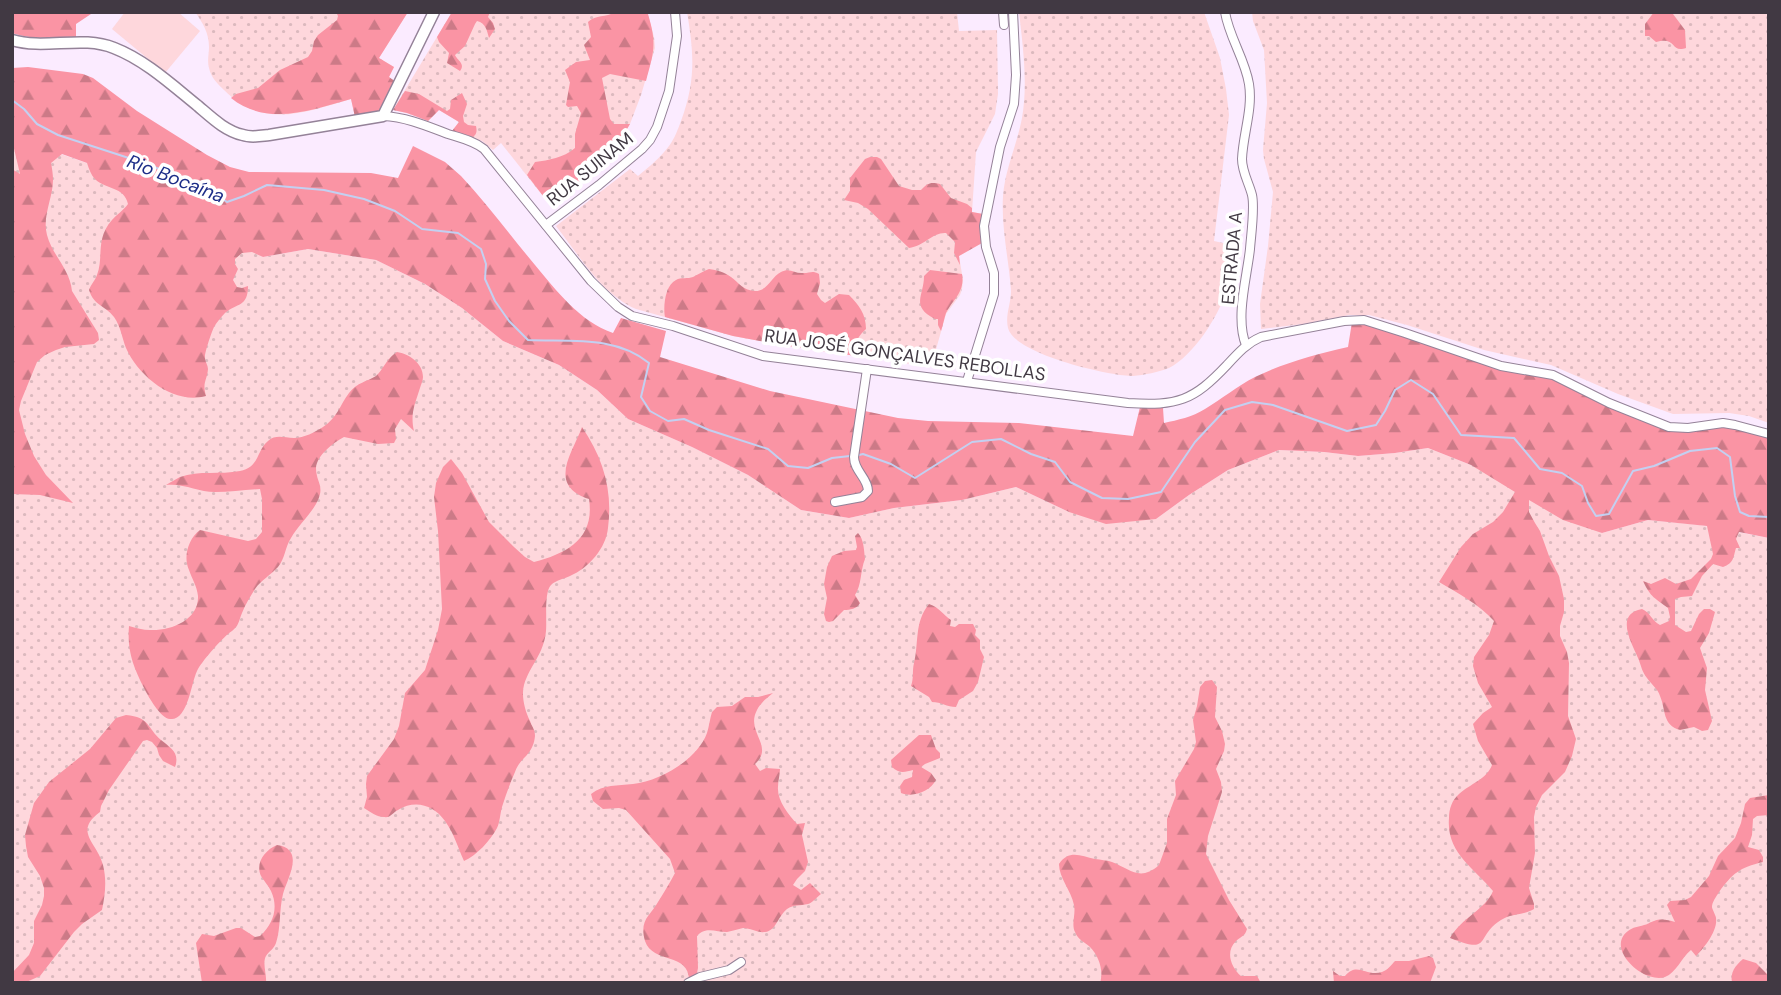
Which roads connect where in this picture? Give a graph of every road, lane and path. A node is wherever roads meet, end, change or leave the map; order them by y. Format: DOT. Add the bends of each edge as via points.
graph roads {
  1 [pos="434,12"];
  2 [pos="675,12"];
  3 [pos="1003,12"];
  4 [pos="1013,12"];
  5 [pos="1225,12"];
  6 [pos="1004,25"];
  7 [pos="12,40"];
  8 [pos="383,116"];
  9 [pos="546,225"];
  10 [pos="1246,345"];
  11 [pos="867,369"];
  12 [pos="967,381"];
  13 [pos="1769,435"];
  14 [pos="835,502"];
  15 [pos="741,962"];
  16 [pos="688,983"];
  1 -- 8 [label="street"];
  2 -- 9 [label="street, RUA SUINAM" via="677,36 669,91 650,139"];
  3 -- 6 [label="street"];
  4 -- 12 [label="street" via="1015,96 984,226 994,294"];
  5 -- 10 [label="street, ESTRADA A" via="1250,92 1242,158 1253,199 1242,311"];
  7 -- 8 [label="street, RUA JOSÉ GONÇALVES REBOLLAS" via="115,48 244,136"];
  8 -- 9 [label="street, RUA JOSÉ GONÇALVES REBOLLAS" via="412,121 479,145"];
  9 -- 11 [label="street, RUA JOSÉ GONÇALVES REBOLLAS" via="591,281 626,313 764,356"];
  10 -- 12 [label="street, RUA JOSÉ GONÇALVES REBOLLAS" via="1202,390 1168,402 1128,403"];
  10 -- 13 [label="street, RUA JOSÉ GONÇALVES REBOLLAS" via="1261,337 1358,320 1501,366 1553,375 1669,427 1723,423"];
  11 -- 12 [label="street, RUA JOSÉ GONÇALVES REBOLLAS"];
  11 -- 14 [label="street" via="853,457 868,491 862,497"];
  15 -- 16 [label="street"];
}
